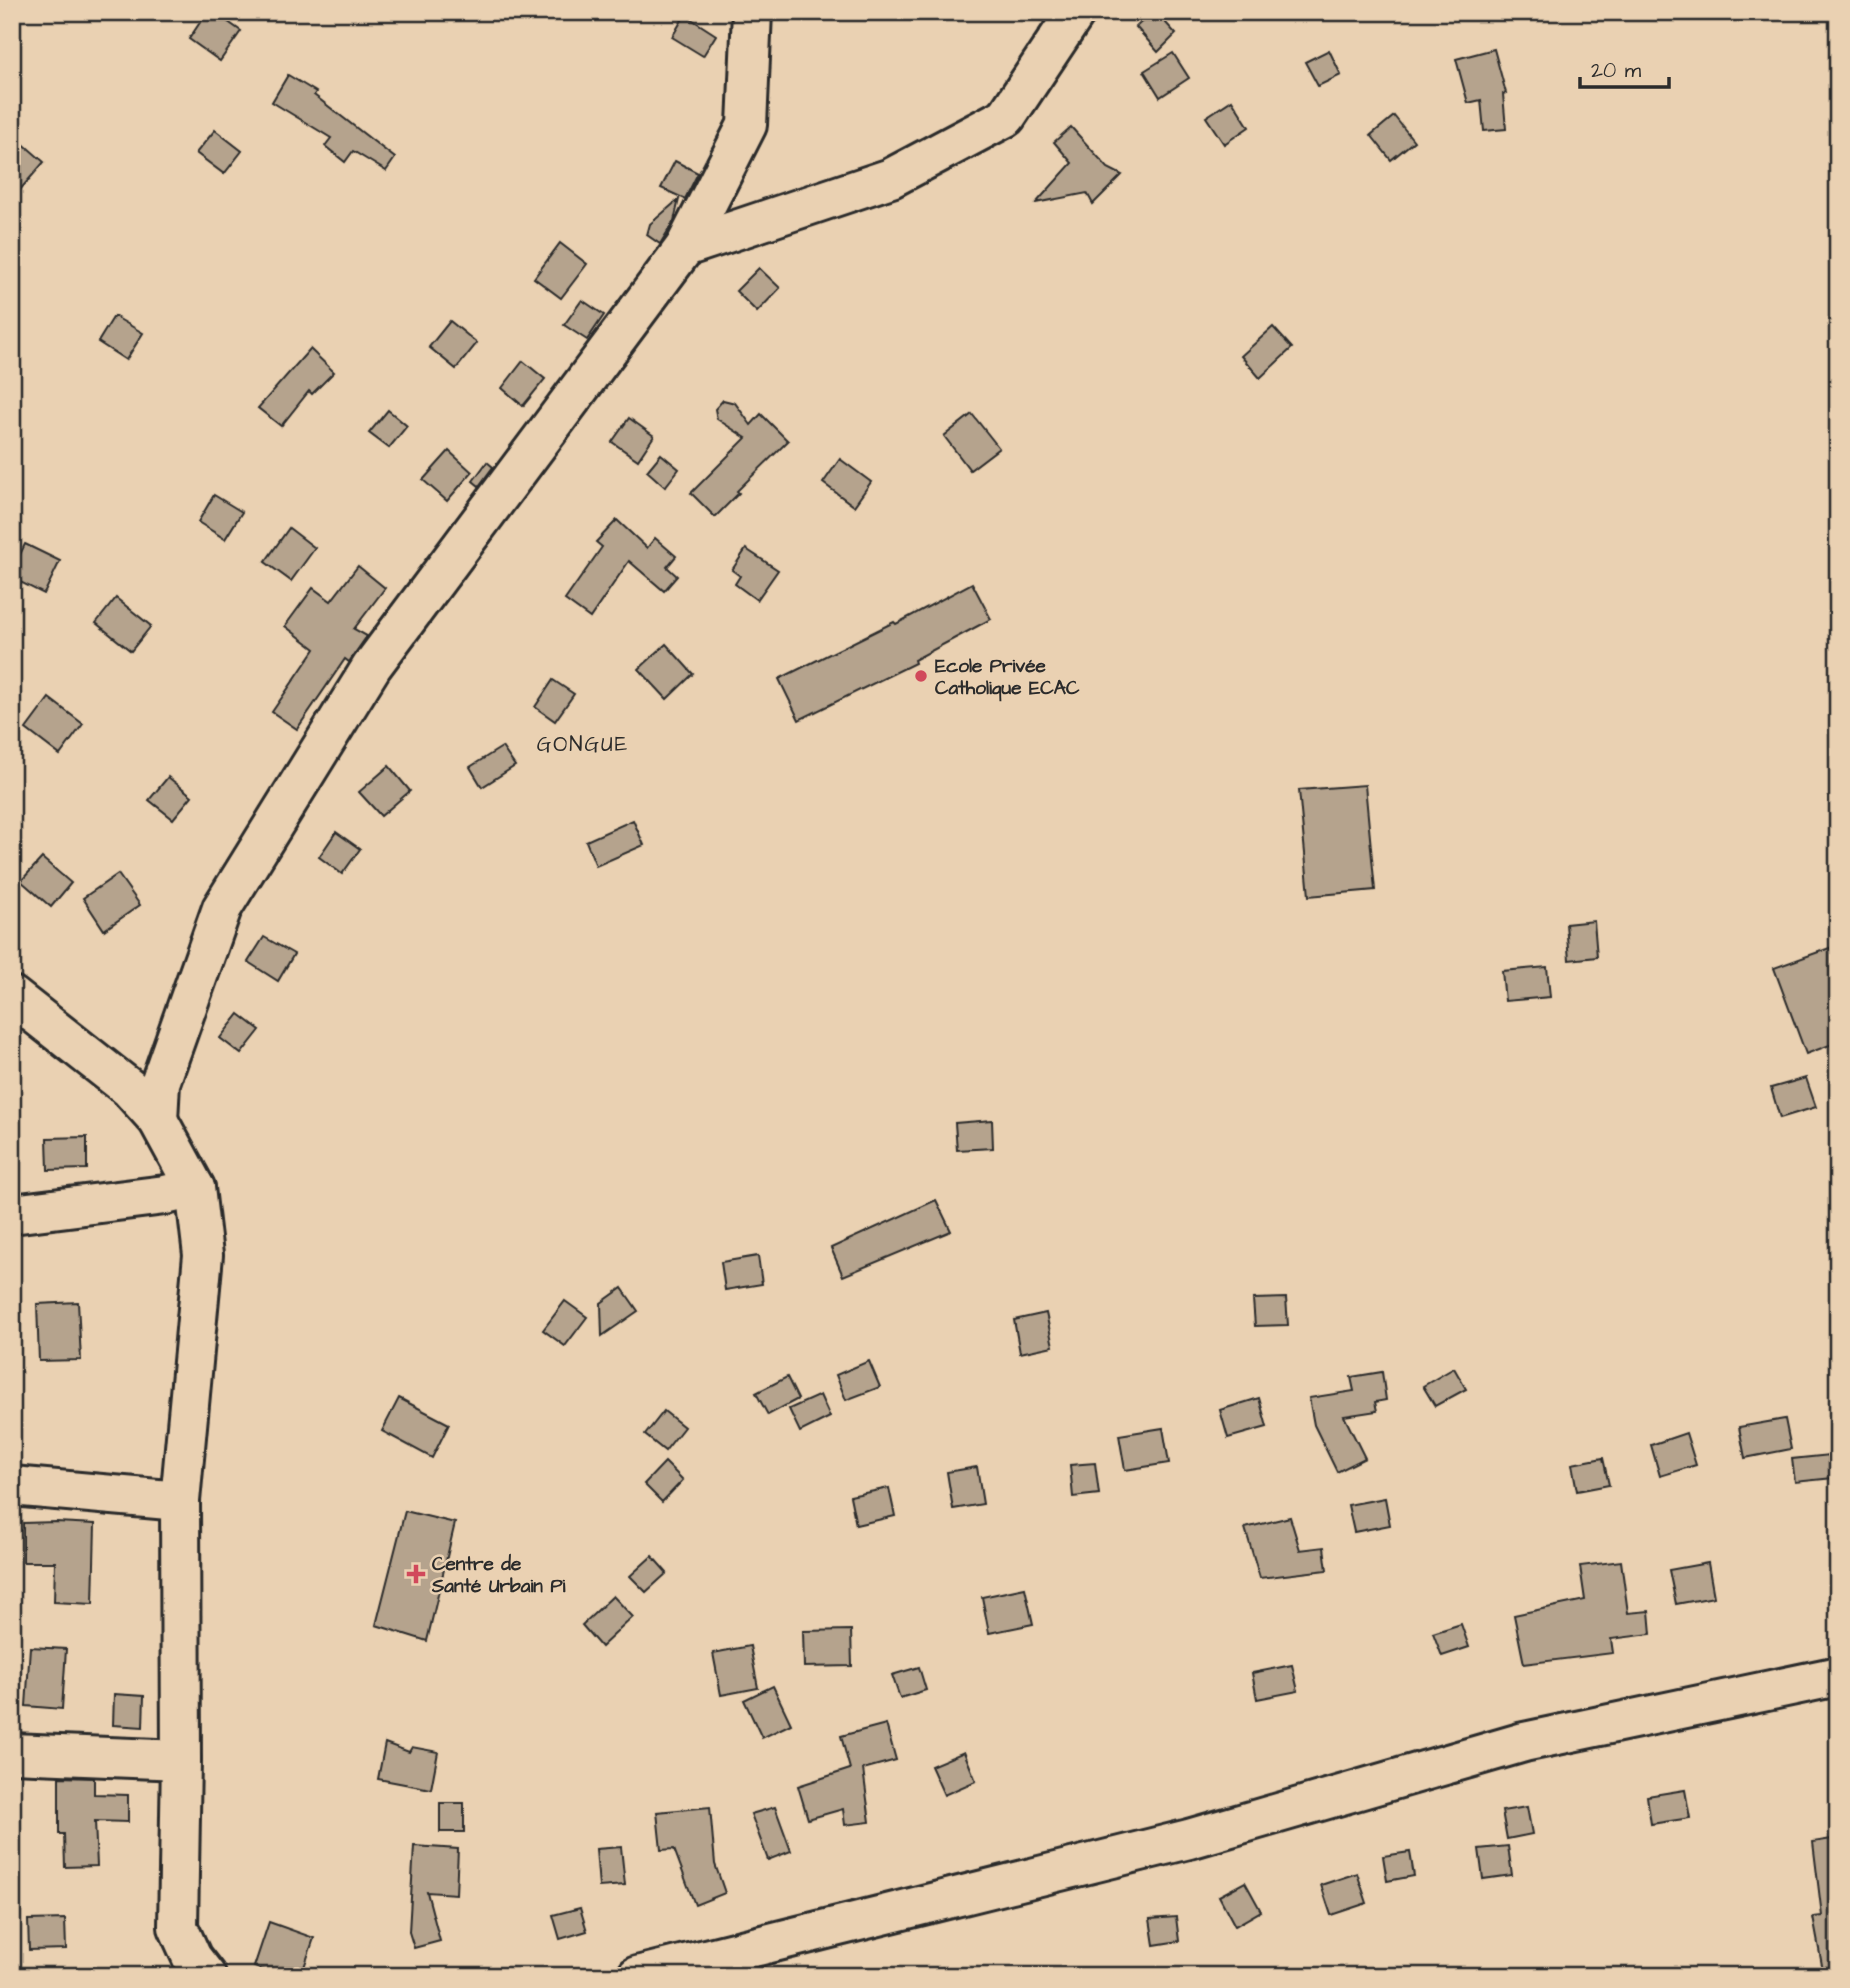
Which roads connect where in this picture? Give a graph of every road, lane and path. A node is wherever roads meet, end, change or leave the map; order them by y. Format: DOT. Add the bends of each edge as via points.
graph roads {
  1 [pos="752,12"];
  2 [pos="1076,12"];
  3 [pos="685,247"];
  4 [pos="12,996"];
  5 [pos="158,1120"];
  6 [pos="195,1188"];
  7 [pos="12,1214"];
  8 [pos="12,1486"];
  9 [pos="180,1501"];
  10 [pos="1838,1676"];
  11 [pos="12,1753"];
  12 [pos="181,1760"];
  13 [pos="178,1927"];
  14 [pos="170,1976"];
  15 [pos="206,1976"];
  16 [pos="637,1976"];
  1 -- 3 [label="main road" via="747,125"];
  2 -- 3 [label="main road" via="1006,117 891,178"];
  3 -- 5 [label="main road" via="372,666 222,908 160,1083"];
  4 -- 5 [label="main road" via="129,1088"];
  5 -- 6 [label="main road"];
  6 -- 7 [label="main road"];
  6 -- 9 [label="main road" via="203,1255"];
  8 -- 9 [label="main road"];
  9 -- 12 [label="main road"];
  10 -- 16 [label="main road" via="1524,1742 1189,1839"];
  11 -- 12 [label="main road"];
  12 -- 13 [label="main road"];
  13 -- 14 [label="main road"];
  13 -- 15 [label="main road"];
}
